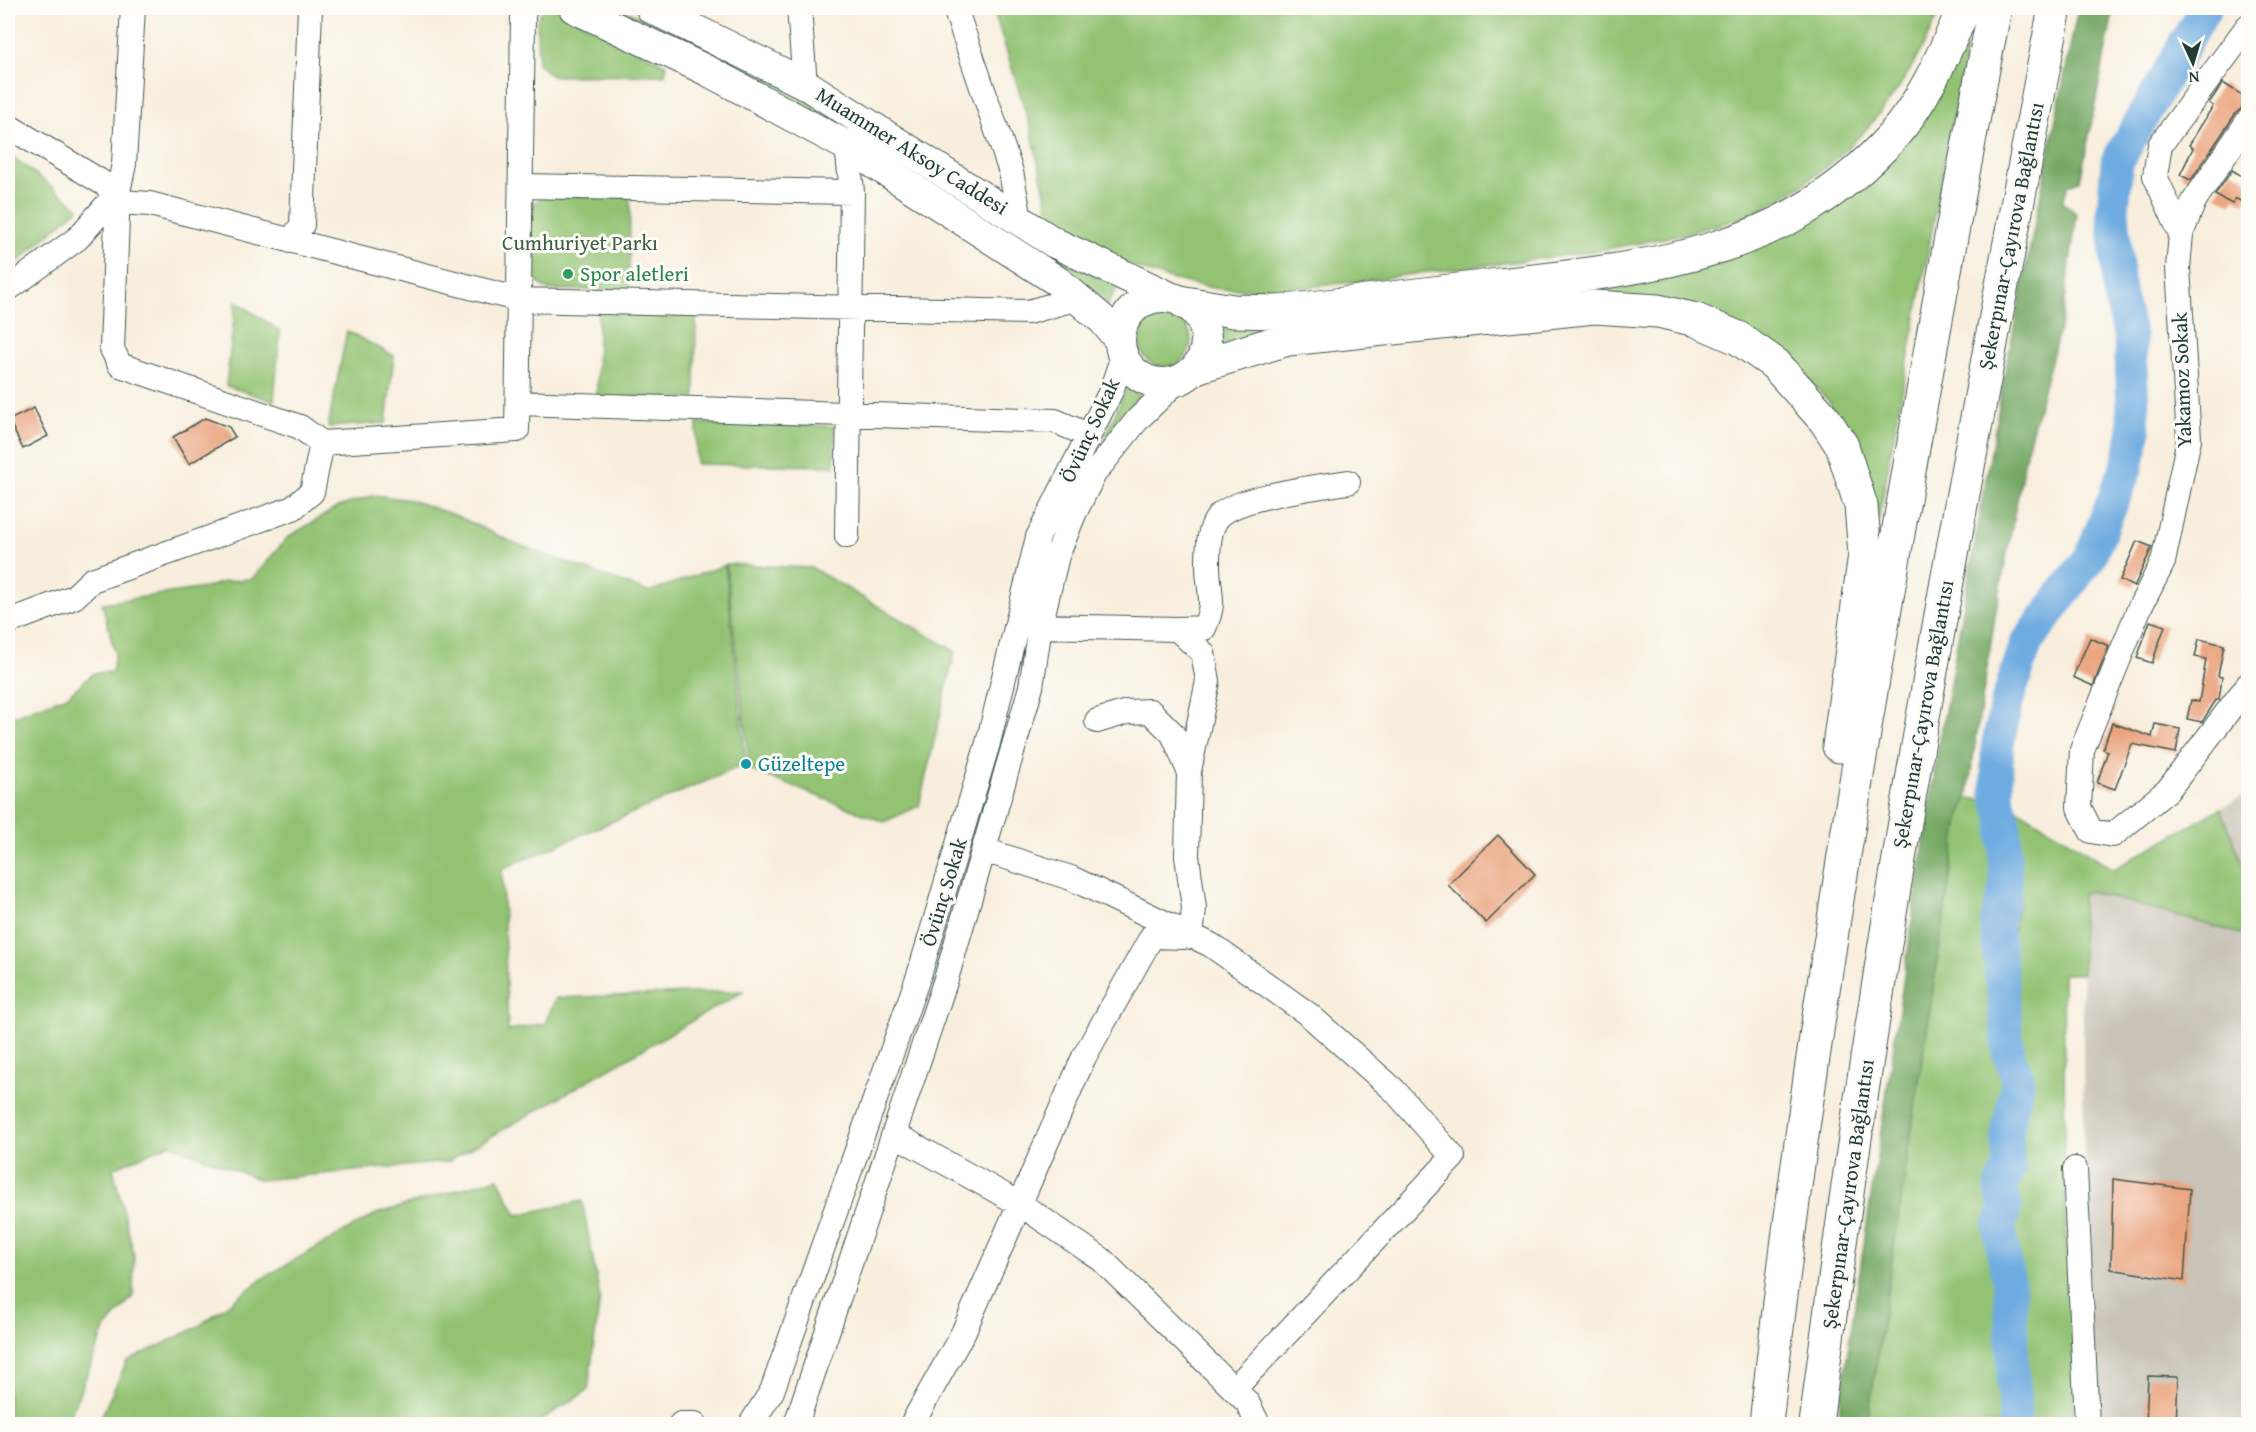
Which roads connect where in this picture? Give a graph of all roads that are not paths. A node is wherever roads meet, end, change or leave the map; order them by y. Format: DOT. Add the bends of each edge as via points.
graph roads {
  1 [pos="133,8"];
  2 [pos="310,8"];
  3 [pos="525,8"];
  4 [pos="574,8"];
  5 [pos="799,8"];
  6 [pos="954,8"];
  7 [pos="1964,8"];
  8 [pos="1995,8"];
  9 [pos="2055,8"];
  10 [pos="655,9"];
  11 [pos="2248,26"];
  12 [pos="806,84"];
  13 [pos="2248,121"];
  14 [pos="8,126"];
  15 [pos="847,146"];
  16 [pos="521,186"];
  17 [pos="852,192"];
  18 [pos="119,197"];
  19 [pos="1020,220"];
  20 [pos="2181,234"];
  21 [pos="291,241"];
  22 [pos="8,289"];
  23 [pos="1078,298"];
  24 [pos="520,300"];
  25 [pos="1179,300"];
  26 [pos="850,308"];
  27 [pos="1122,349"];
  28 [pos="1188,374"];
  29 [pos="518,403"];
  30 [pos="849,414"];
  31 [pos="1088,435"];
  32 [pos="322,443"];
  33 [pos="1348,482"];
  34 [pos="847,536"];
  35 [pos="8,622"];
  36 [pos="1040,626"];
  37 [pos="1177,629"];
  38 [pos="2248,685"];
  39 [pos="1097,721"];
  40 [pos="1189,771"];
  41 [pos="984,850"];
  42 [pos="1191,937"];
  43 [pos="1819,1017"];
  44 [pos="894,1134"];
  45 [pos="2074,1169"];
  46 [pos="1020,1204"];
  47 [pos="1234,1389"];
  48 [pos="772,1391"];
  49 [pos="681,1425"];
  50 [pos="695,1425"];
  51 [pos="751,1425"];
  52 [pos="776,1425"];
  53 [pos="796,1425"];
  54 [pos="912,1425"];
  55 [pos="1258,1425"];
  56 [pos="1766,1425"];
  57 [pos="1816,1425"];
  58 [pos="2087,1425"];
  1 -- 18 [label="street"];
  2 -- 21 [label="street" via="302,225"];
  3 -- 16 [label="street"];
  4 -- 15 [label="main road" via="708,71"];
  5 -- 12 [label="street"];
  6 -- 19 [label="street" via="1011,172"];
  7 -- 25 [label="highway" via="1937,71 1893,136 1869,160 1811,204 1777,225 1735,243 1698,255 1584,275 1278,312 1233,311"];
  8 -- 43 [label="highway" via="1914,443 1844,845"];
  9 -- 57 [label="highway, Şekerpınar-Çayırova Bağlantısı" via="1955,531 1897,868"];
  10 -- 12 [label="main road, Muammer Aksoy Caddesi"];
  11 -- 20 [label="street" via="2160,145 2155,176"];
  12 -- 19 [label="main road, Muammer Aksoy Caddesi"];
  13 -- 20 [label="street, Yakamoz Sokak" via="2194,201"];
  14 -- 18 [label="street"];
  15 -- 17 [label="street"];
  15 -- 23 [label="main road" via="1057,280"];
  16 -- 17 [label="street"];
  16 -- 24 [label="street"];
  17 -- 26 [label="street"];
  18 -- 21 [label="street"];
  18 -- 22 [label="street" via="78,238"];
  18 -- 32 [label="street" via="112,349 120,365 300,427"];
  19 -- 25 [label="main road, Muammer Aksoy Caddesi" via="1055,243"];
  20 -- 38 [label="street, Yakamoz Sokak" via="2178,268 2188,439 2163,562 2139,609 2082,750 2079,807 2091,831 2113,835 2168,790"];
  21 -- 24 [label="street"];
  23 -- 26 [label="street" via="1028,312"];
  23 -- 27 [label="main road" via="1103,320"];
  24 -- 26 [label="street"];
  24 -- 29 [label="street"];
  25 -- 27 [label="main road" via="1161,297 1140,304 1125,320"];
  25 -- 28 [label="main road, Muammer Aksoy Caddesi" via="1196,312 1205,331 1205,352"];
  26 -- 30 [label="street"];
  27 -- 28 [label="main road" via="1134,372 1151,382"];
  27 -- 31 [label="street, Övünç Sokak" via="1111,390"];
  28 -- 36 [label="street, Övünç Sokak" via="1138,419 1094,474 1057,556"];
  28 -- 43 [label="highway" via="1288,339 1594,306 1658,311 1696,320 1738,338 1782,372 1825,420 1842,446 1861,506 1865,554 1833,782"];
  29 -- 30 [label="street"];
  29 -- 32 [label="street" via="517,430"];
  30 -- 31 [label="street" via="1055,421"];
  30 -- 34 [label="street"];
  31 -- 48 [label="street, Övünç Sokak" via="1038,537 988,743 920,972"];
  32 -- 35 [label="street" via="312,492 293,508 92,580 74,597"];
  33 -- 37 [label="street" via="1254,499 1219,516 1211,531 1208,566 1213,610 1204,628"];
  36 -- 37 [label="street"];
  36 -- 41 [label="street, Övünç Sokak" via="1031,687"];
  37 -- 40 [label="street" via="1203,653 1208,681"];
  39 -- 40 [label="street" via="1127,712 1150,711 1173,734"];
  40 -- 42 [label="street" via="1187,856 1194,908"];
  41 -- 42 [label="street" via="1071,879"];
  41 -- 44 [label="street, Övünç Sokak"];
  42 -- 46 [label="street" via="1152,936 1084,1057"];
  42 -- 47 [label="street" via="1211,945 1308,1014 1394,1090 1453,1157"];
  43 -- 56 [label="highway"];
  44 -- 46 [label="street"];
  44 -- 53 [label="street, Övünç Sokak"];
  45 -- 58 [label="street"];
  46 -- 47 [label="street" via="1101,1259"];
  46 -- 54 [label="street" via="963,1333"];
  47 -- 55 [label="street" via="1247,1402"];
  48 -- 51 [label="street, Övünç Sokak"];
  48 -- 52 [label="street"];
  49 -- 50 [label="street"];
}
